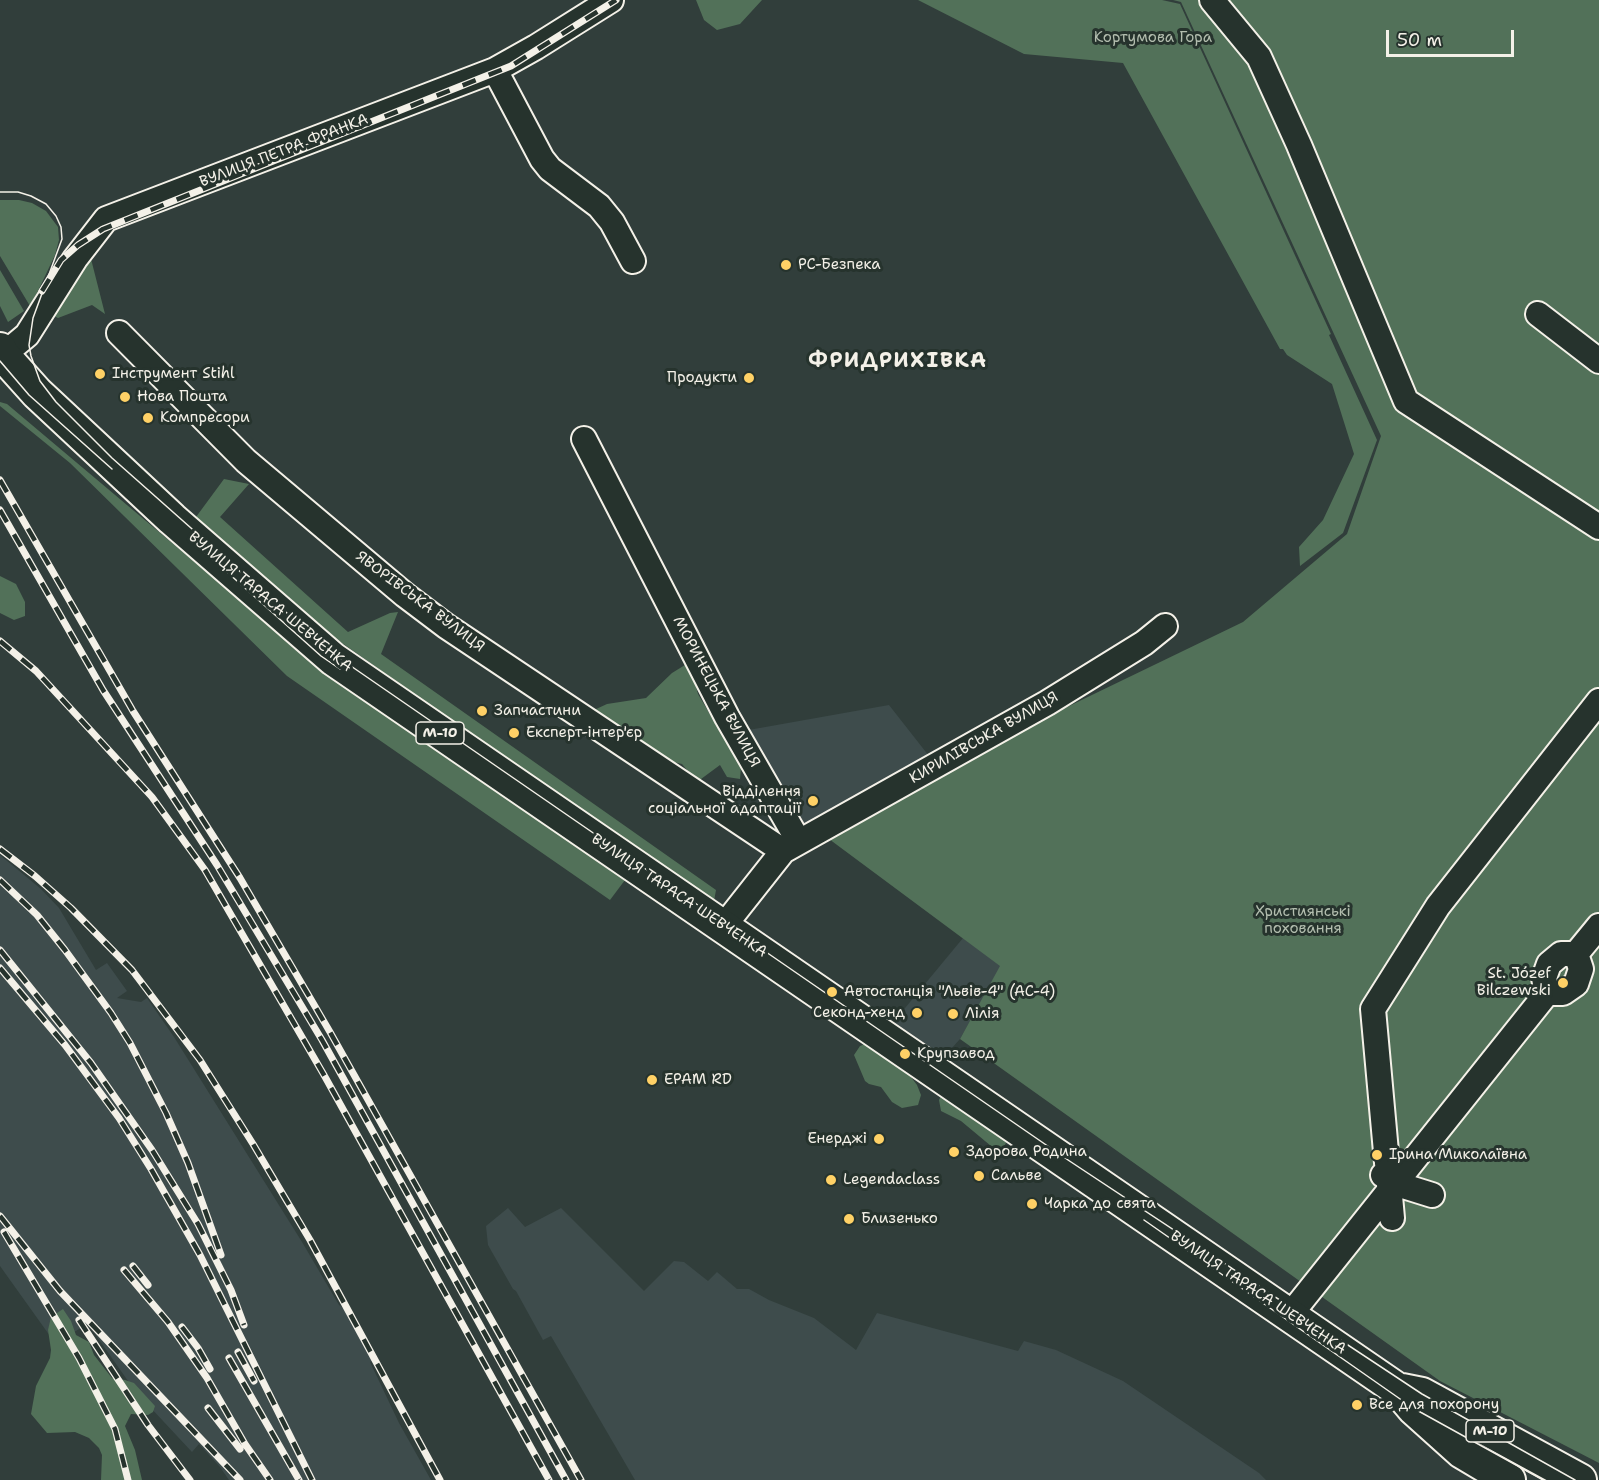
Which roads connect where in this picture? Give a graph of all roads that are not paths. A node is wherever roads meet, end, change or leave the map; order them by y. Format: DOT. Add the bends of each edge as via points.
graph roads {
  1 [pos="611,0"];
  2 [pos="1212,0"];
  3 [pos="495,70"];
  4 [pos="633,261"];
  5 [pos="1538,314"];
  6 [pos="119,333"];
  7 [pos="1,353"];
  8 [pos="1599,361"];
  9 [pos="584,439"];
  10 [pos="1599,527"];
  11 [pos="1165,626"];
  12 [pos="1599,701"];
  13 [pos="791,846"];
  14 [pos="1599,926"];
  15 [pos="723,927"];
  16 [pos="1383,1184"];
  17 [pos="1432,1195"];
  18 [pos="1392,1218"];
  19 [pos="1290,1315"];
  20 [pos="1397,1389"];
  21 [pos="1509,1480"];
  22 [pos="1580,1480"];
  1 -- 3 [label="street, ВУЛИЦЯ ПЕТРА ФРАНКА"];
  2 -- 10 [label="street" via="1259,57 1406,401"];
  3 -- 4 [label="street" via="542,159 599,206"];
  3 -- 7 [label="street, ВУЛИЦЯ ПЕТРА ФРАНКА" via="106,219 27,335"];
  5 -- 8 [label="street"];
  6 -- 13 [label="street, ЯВОРІВСЬКА ВУЛИЦЯ" via="246,461 413,601 446,626"];
  7 -- 15 [label="main road, ВУЛИЦЯ ТАРАСА ШЕВЧЕНКА / М-10" via="37,393 172,519 333,659"];
  9 -- 13 [label="street, МОРИНЕЦЬКА ВУЛИЦЯ"];
  11 -- 13 [label="street, КИРИЛІВСЬКА ВУЛИЦЯ" via="1047,703"];
  12 -- 16 [label="street" via="1438,906 1373,1009"];
  13 -- 15 [label="street"];
  14 -- 16 [label="street" via="1576,954 1561,954 1549,964 1544,978 1547,993"];
  15 -- 19 [label="main road, ВУЛИЦЯ ТАРАСА ШЕВЧЕНКА / М-10"];
  16 -- 17 [label="street"];
  16 -- 18 [label="street"];
  16 -- 19 [label="street"];
  19 -- 20 [label="main road, ВУЛИЦЯ ТАРАСА ШЕВЧЕНКА / М-10"];
  20 -- 21 [label="main road, ВУЛИЦЯ ТАРАСА ШЕВЧЕНКА / М-10" via="1462,1452"];
  20 -- 22 [label="main road, ВУЛИЦЯ ТАРАСА ШЕВЧЕНКА / М-10" via="1422,1394"];
}
